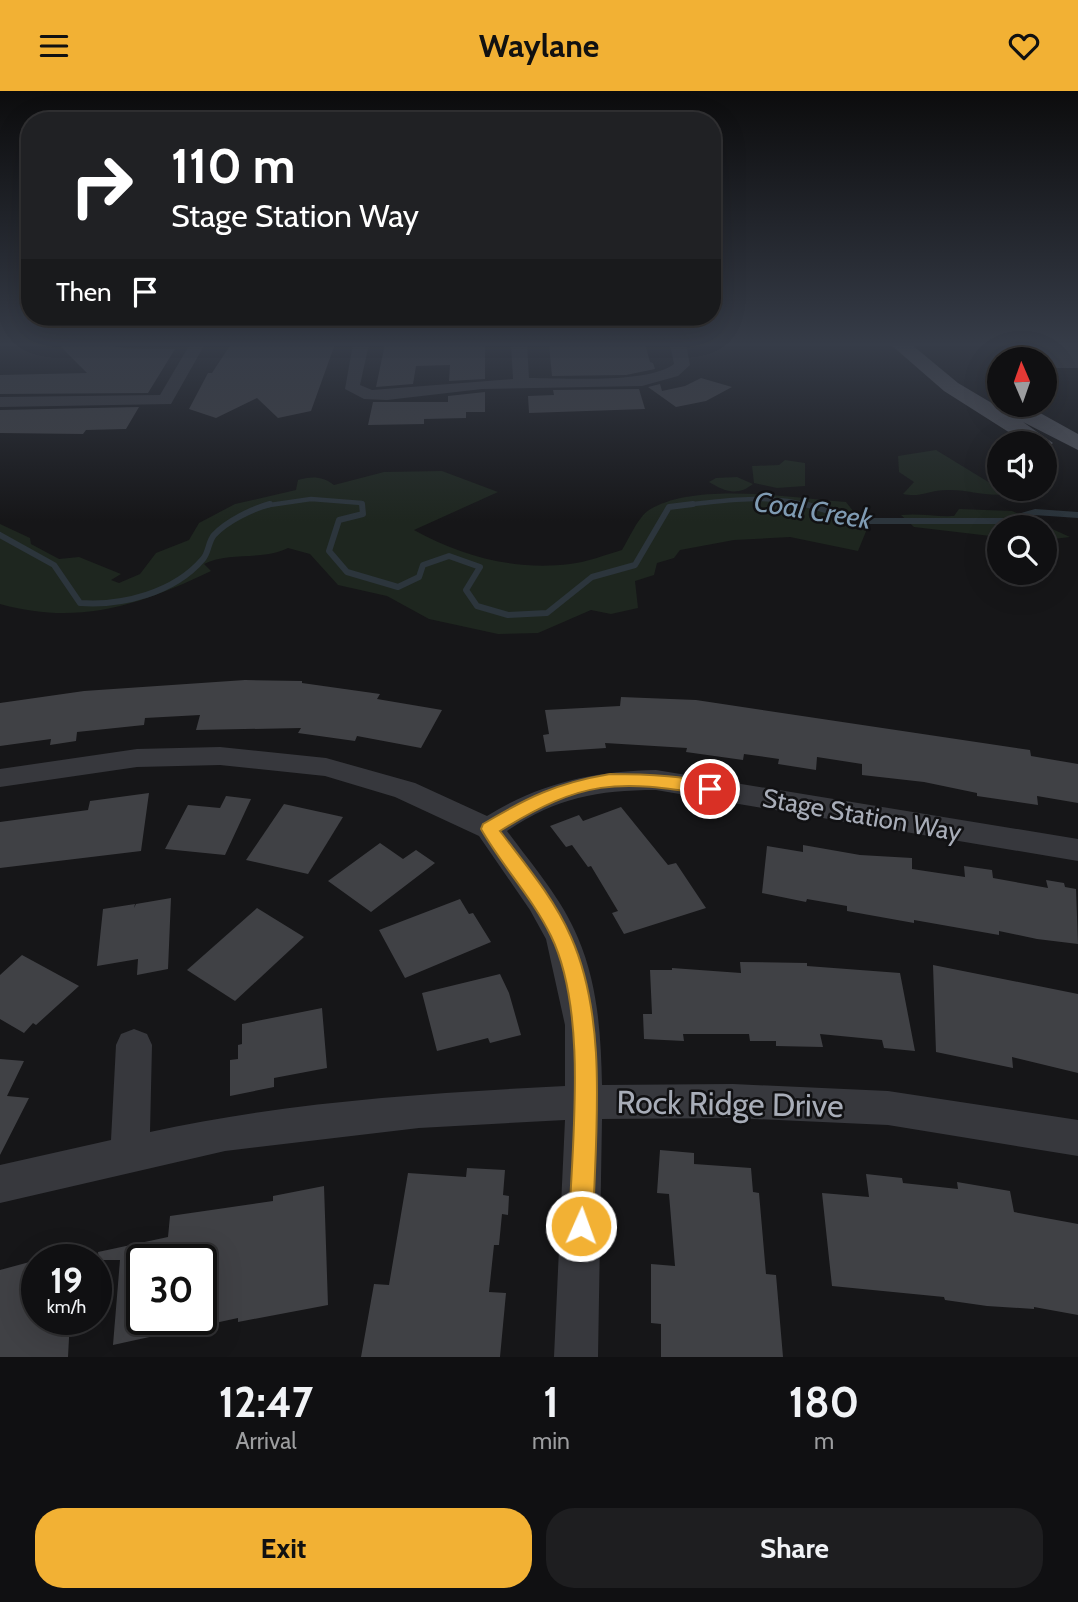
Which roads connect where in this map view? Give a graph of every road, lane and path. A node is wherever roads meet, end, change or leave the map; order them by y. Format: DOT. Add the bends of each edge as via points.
graph roads {
  1 [pos="977,403"];
  2 [pos="1031,417"];
  3 [pos="1022,431"];
  4 [pos="1078,443"];
  5 [pos="1057,452"];
  6 [pos="1078,463"];
  7 [pos="0,778"];
  8 [pos="489,829"];
  9 [pos="1078,850"];
  10 [pos="134,1045"];
  11 [pos="584,1102"];
  12 [pos="1078,1138"];
  13 [pos="130,1154"];
  14 [pos="0,1184"];
  15 [pos="576,1357"];
  1 -- 3 [label="main road"];
  2 -- 4 [label="main road"];
  5 -- 6 [label="main road"];
  7 -- 8 [label="street" via="137,758 220,756 326,767 405,790"];
  8 -- 9 [label="street, Stage Station Way" via="532,803 572,787 610,780 656,780"];
  8 -- 11 [label="street" via="562,938 583,1025"];
  10 -- 13 [label="street"];
  11 -- 12 [label="street, Rock Ridge Drive" via="733,1101 888,1108"];
  11 -- 13 [label="street, Rock Ridge Drive" via="419,1111 225,1133"];
  11 -- 15 [label="street"];
  13 -- 14 [label="street, Rock Ridge Drive"];
}
